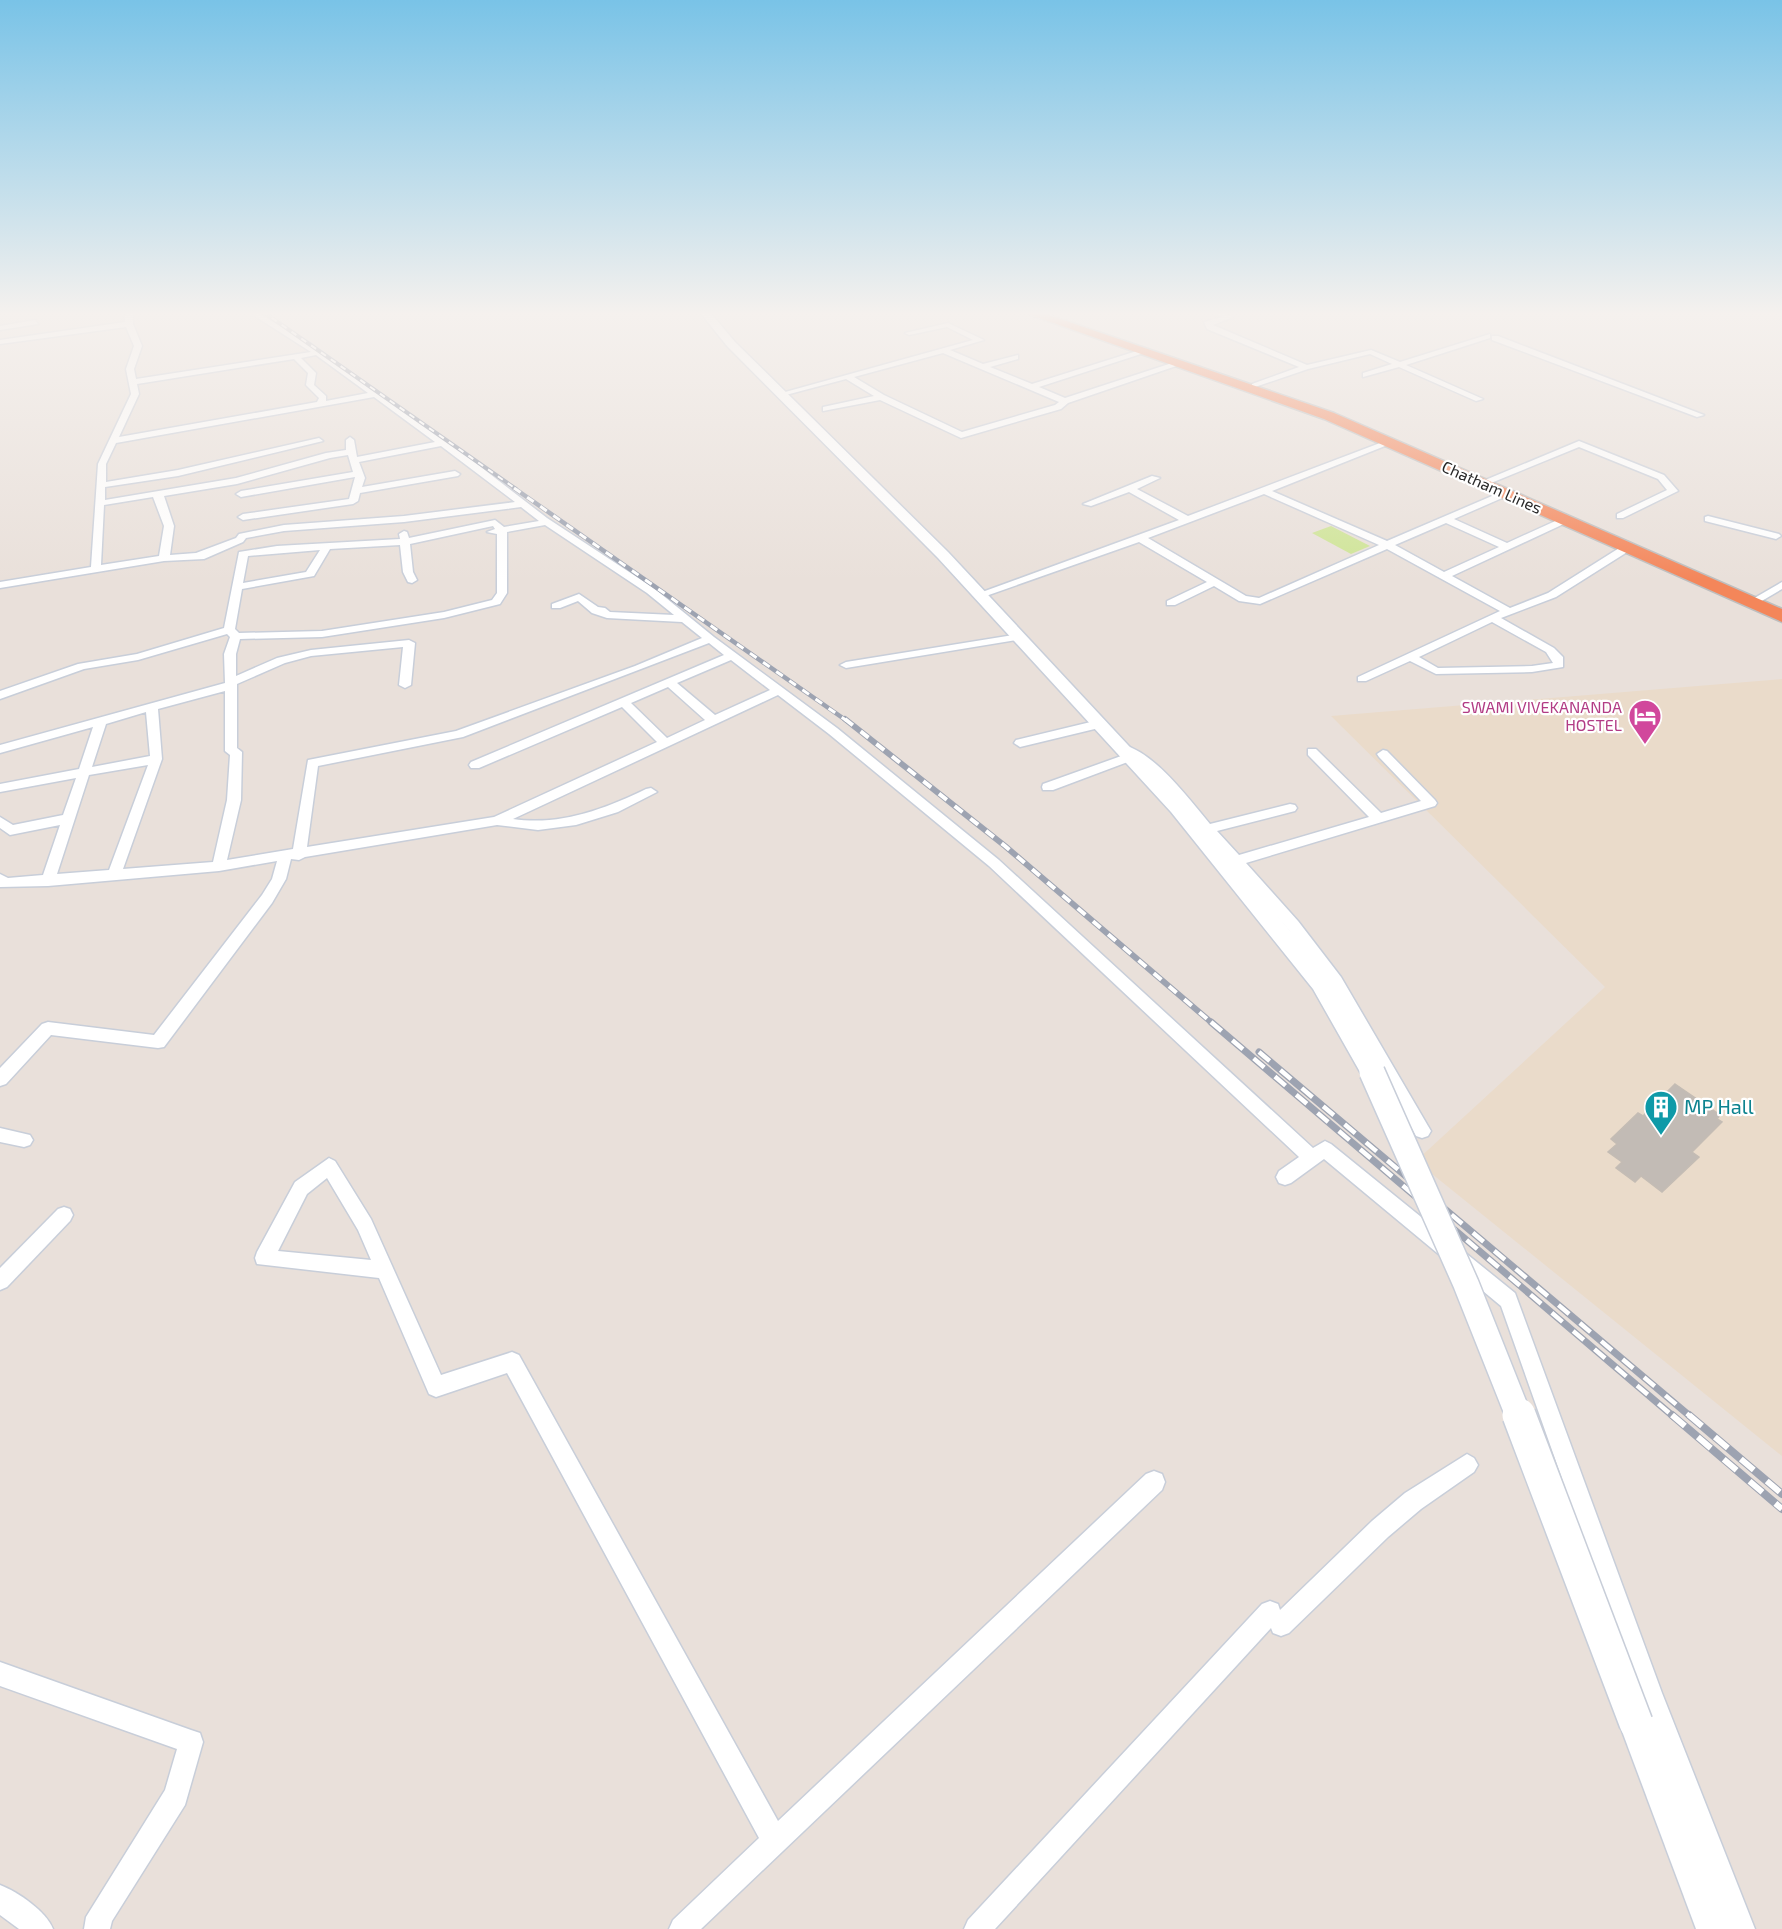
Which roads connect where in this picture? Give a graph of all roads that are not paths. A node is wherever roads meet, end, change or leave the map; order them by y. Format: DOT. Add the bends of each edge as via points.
graph roads {
  1 [pos="132,401"];
  2 [pos="334,401"];
  3 [pos="382,401"];
  4 [pos="789,401"];
  5 [pos="863,401"];
  6 [pos="889,401"];
  7 [pos="1065,401"];
  8 [pos="1288,401"];
  9 [pos="1297,401"];
  10 [pos="1663,401"];
  11 [pos="321,403"];
  12 [pos="826,409"];
  13 [pos="1700,415"];
  14 [pos="350,440"];
  15 [pos="113,441"];
  16 [pos="319,441"];
  17 [pos="1390,442"];
  18 [pos="443,443"];
  19 [pos="353,456"];
  20 [pos="359,474"];
  21 [pos="455,474"];
  22 [pos="1155,478"];
  23 [pos="237,481"];
  24 [pos="1488,481"];
  25 [pos="102,485"];
  26 [pos="1130,489"];
  27 [pos="356,491"];
  28 [pos="1265,491"];
  29 [pos="161,493"];
  30 [pos="1506,493"];
  31 [pos="101,503"];
  32 [pos="522,504"];
  33 [pos="1088,504"];
  34 [pos="243,505"];
  35 [pos="1620,516"];
  36 [pos="404,519"];
  37 [pos="1446,519"];
  38 [pos="1565,519"];
  39 [pos="1708,519"];
  40 [pos="544,520"];
  41 [pos="1187,520"];
  42 [pos="502,531"];
  43 [pos="242,536"];
  44 [pos="1776,536"];
  45 [pos="1140,538"];
  46 [pos="404,542"];
  47 [pos="1387,545"];
  48 [pos="327,546"];
  49 [pos="1507,547"];
  50 [pos="1628,547"];
  51 [pos="243,554"];
  52 [pos="196,557"];
  53 [pos="164,558"];
  54 [pos="96,570"];
  55 [pos="1446,575"];
  56 [pos="411,580"];
  57 [pos="1215,582"];
  58 [pos="0,585"];
  59 [pos="1782,585"];
  60 [pos="237,587"];
  61 [pos="979,595"];
  62 [pos="1756,600"];
  63 [pos="1171,603"];
  64 [pos="556,606"];
  65 [pos="1508,611"];
  66 [pos="1782,611"];
  67 [pos="1782,616"];
  68 [pos="1494,619"];
  69 [pos="685,620"];
  70 [pos="232,633"];
  71 [pos="1019,637"];
  72 [pos="710,639"];
  73 [pos="730,656"];
  74 [pos="1411,657"];
  75 [pos="846,665"];
  76 [pos="1362,678"];
  77 [pos="670,683"];
  78 [pos="232,684"];
  79 [pos="405,685"];
  80 [pos="777,691"];
  81 [pos="0,695"];
  82 [pos="624,702"];
  83 [pos="152,709"];
  84 [pos="101,721"];
  85 [pos="714,721"];
  86 [pos="1099,724"];
  87 [pos="1020,743"];
  88 [pos="666,744"];
  89 [pos="0,749"];
  90 [pos="1125,752"];
  91 [pos="1312,752"];
  92 [pos="1383,754"];
  93 [pos="156,759"];
  94 [pos="475,765"];
  95 [pos="82,773"];
  96 [pos="1048,787"];
  97 [pos="0,788"];
  98 [pos="651,792"];
  99 [pos="1290,808"];
  100 [pos="1378,818"];
  101 [pos="67,819"];
  102 [pos="0,820"];
  103 [pos="497,821"];
  104 [pos="1207,829"];
  105 [pos="292,856"];
  106 [pos="1236,861"];
  107 [pos="219,866"];
  108 [pos="114,874"];
  109 [pos="0,880"];
  110 [pos="48,880"];
  111 [pos="0,1079"];
  112 [pos="1422,1131"];
  113 [pos="0,1135"];
  114 [pos="24,1140"];
  115 [pos="1312,1158"];
  116 [pos="1285,1177"];
  117 [pos="64,1215"];
  118 [pos="385,1270"];
  119 [pos="0,1281"];
  120 [pos="1467,1465"];
  121 [pos="1154,1482"];
  122 [pos="0,1674"];
  123 [pos="775,1841"];
  124 [pos="0,1898"];
  125 [pos="102,1925"];
  126 [pos="40,1929"];
  127 [pos="682,1929"];
  128 [pos="977,1929"];
  129 [pos="1715,1929"];
  130 [pos="1742,1929"];
  1 -- 15 [label="street"];
  2 -- 11 [label="street"];
  3 -- 18 [label="street"];
  4 -- 61 [label="street"];
  5 -- 12 [label="street"];
  6 -- 7 [label="street" via="961,435 1058,407"];
  8 -- 17 [label="highway, Chatham Lines"];
  9 -- 24 [label="highway, Chatham Lines"];
  10 -- 13 [label="street"];
  11 -- 15 [label="street" via="180,432"];
  14 -- 19 [label="street"];
  15 -- 25 [label="street" via="102,464"];
  16 -- 25 [label="street" via="178,473"];
  17 -- 28 [label="street"];
  17 -- 30 [label="highway, Chatham Lines"];
  18 -- 19 [label="street"];
  18 -- 32 [label="street"];
  19 -- 20 [label="street"];
  19 -- 23 [label="street" via="329,455"];
  20 -- 27 [label="street"];
  20 -- 34 [label="street"];
  21 -- 27 [label="street"];
  22 -- 26 [label="street"];
  23 -- 29 [label="street"];
  23 -- 34 [label="street"];
  24 -- 35 [label="street" via="1579,444 1661,477 1673,491"];
  24 -- 62 [label="highway, Chatham Lines"];
  25 -- 31 [label="street"];
  26 -- 33 [label="street"];
  26 -- 41 [label="street"];
  27 -- 34 [label="street" via="353,501"];
  28 -- 41 [label="street"];
  28 -- 47 [label="street"];
  29 -- 31 [label="street"];
  29 -- 53 [label="street" via="158,497 169,526"];
  30 -- 37 [label="street"];
  30 -- 38 [label="highway, Chatham Lines"];
  31 -- 54 [label="street"];
  32 -- 36 [label="street"];
  32 -- 40 [label="street"];
  34 -- 43 [label="street"];
  36 -- 43 [label="street" via="284,528"];
  36 -- 46 [label="street"];
  37 -- 47 [label="street"];
  37 -- 49 [label="street"];
  38 -- 49 [label="street"];
  38 -- 50 [label="highway, Chatham Lines"];
  39 -- 44 [label="street"];
  40 -- 42 [label="street" via="541,524"];
  40 -- 69 [label="street" via="651,591"];
  41 -- 45 [label="street"];
  42 -- 46 [label="street" via="495,523"];
  42 -- 70 [label="street" via="502,593 496,602 444,615 322,634"];
  43 -- 52 [label="street"];
  45 -- 57 [label="street"];
  45 -- 61 [label="street"];
  46 -- 48 [label="street"];
  46 -- 56 [label="street"];
  47 -- 55 [label="street"];
  47 -- 57 [label="street" via="1260,601 1243,599"];
  48 -- 51 [label="street"];
  48 -- 60 [label="street" via="310,574"];
  49 -- 55 [label="street"];
  50 -- 65 [label="street" via="1539,602 1520,611"];
  50 -- 67 [label="highway, Chatham Lines"];
  51 -- 52 [label="street"];
  51 -- 60 [label="street"];
  52 -- 53 [label="street"];
  53 -- 54 [label="street"];
  54 -- 58 [label="street"];
  55 -- 65 [label="street"];
  57 -- 63 [label="street"];
  59 -- 62 [label="street"];
  60 -- 70 [label="street"];
  61 -- 71 [label="street"];
  62 -- 66 [label="highway, Chatham Lines"];
  64 -- 69 [label="street" via="579,597 607,615"];
  65 -- 68 [label="street"];
  68 -- 74 [label="street"];
  68 -- 74 [label="street" via="1550,650 1558,665 1436,671"];
  69 -- 72 [label="street"];
  70 -- 78 [label="street"];
  70 -- 81 [label="street" via="138,657 82,666"];
  71 -- 75 [label="street"];
  71 -- 86 [label="street"];
  72 -- 73 [label="street"];
  72 -- 105 [label="street" via="459,734 312,763"];
  73 -- 77 [label="street"];
  73 -- 80 [label="street"];
  74 -- 76 [label="street"];
  77 -- 82 [label="street"];
  77 -- 85 [label="street"];
  78 -- 79 [label="street" via="281,660 311,653 410,644"];
  78 -- 83 [label="street"];
  78 -- 107 [label="street" via="234,800"];
  80 -- 85 [label="street"];
  80 -- 115 [label="street" via="833,730 994,863"];
  82 -- 88 [label="street"];
  82 -- 94 [label="street"];
  83 -- 84 [label="street"];
  83 -- 93 [label="street"];
  84 -- 89 [label="street"];
  84 -- 95 [label="street"];
  85 -- 88 [label="street"];
  86 -- 87 [label="street"];
  86 -- 90 [label="street"];
  88 -- 103 [label="street"];
  90 -- 96 [label="street"];
  90 -- 104 [label="street" via="1162,775"];
  90 -- 129 [label="street, bridge" via="1224,862 1314,975 1372,1072 1466,1284 1563,1526"];
  91 -- 100 [label="street"];
  92 -- 100 [label="street" via="1430,803"];
  93 -- 95 [label="street"];
  93 -- 108 [label="street"];
  95 -- 97 [label="street"];
  95 -- 101 [label="street"];
  98 -- 103 [label="street" via="598,817 526,827"];
  99 -- 104 [label="street"];
  100 -- 106 [label="street"];
  101 -- 102 [label="street" via="10,831"];
  101 -- 110 [label="street"];
  103 -- 105 [label="street"];
  104 -- 106 [label="street"];
  105 -- 107 [label="street"];
  105 -- 111 [label="street" via="267,898 158,1042 48,1028"];
  106 -- 112 [label="street" via="1334,979 1365,1026"];
  107 -- 108 [label="street"];
  108 -- 110 [label="street"];
  109 -- 110 [label="street"];
  113 -- 114 [label="street"];
  115 -- 116 [label="street"];
  115 -- 130 [label="street" via="1324,1149 1508,1300 1650,1693"];
  117 -- 119 [label="street"];
  118 -- 118 [label="street" via="365,1225 329,1166 300,1188 264,1257"];
  118 -- 123 [label="street" via="436,1387 512,1362"];
  120 -- 128 [label="street" via="1413,1501 1276,1619"];
  121 -- 123 [label="street"];
  122 -- 125 [label="street" via="190,1742 176,1796"];
  123 -- 127 [label="street"];
  124 -- 126 [label="street"];
}
